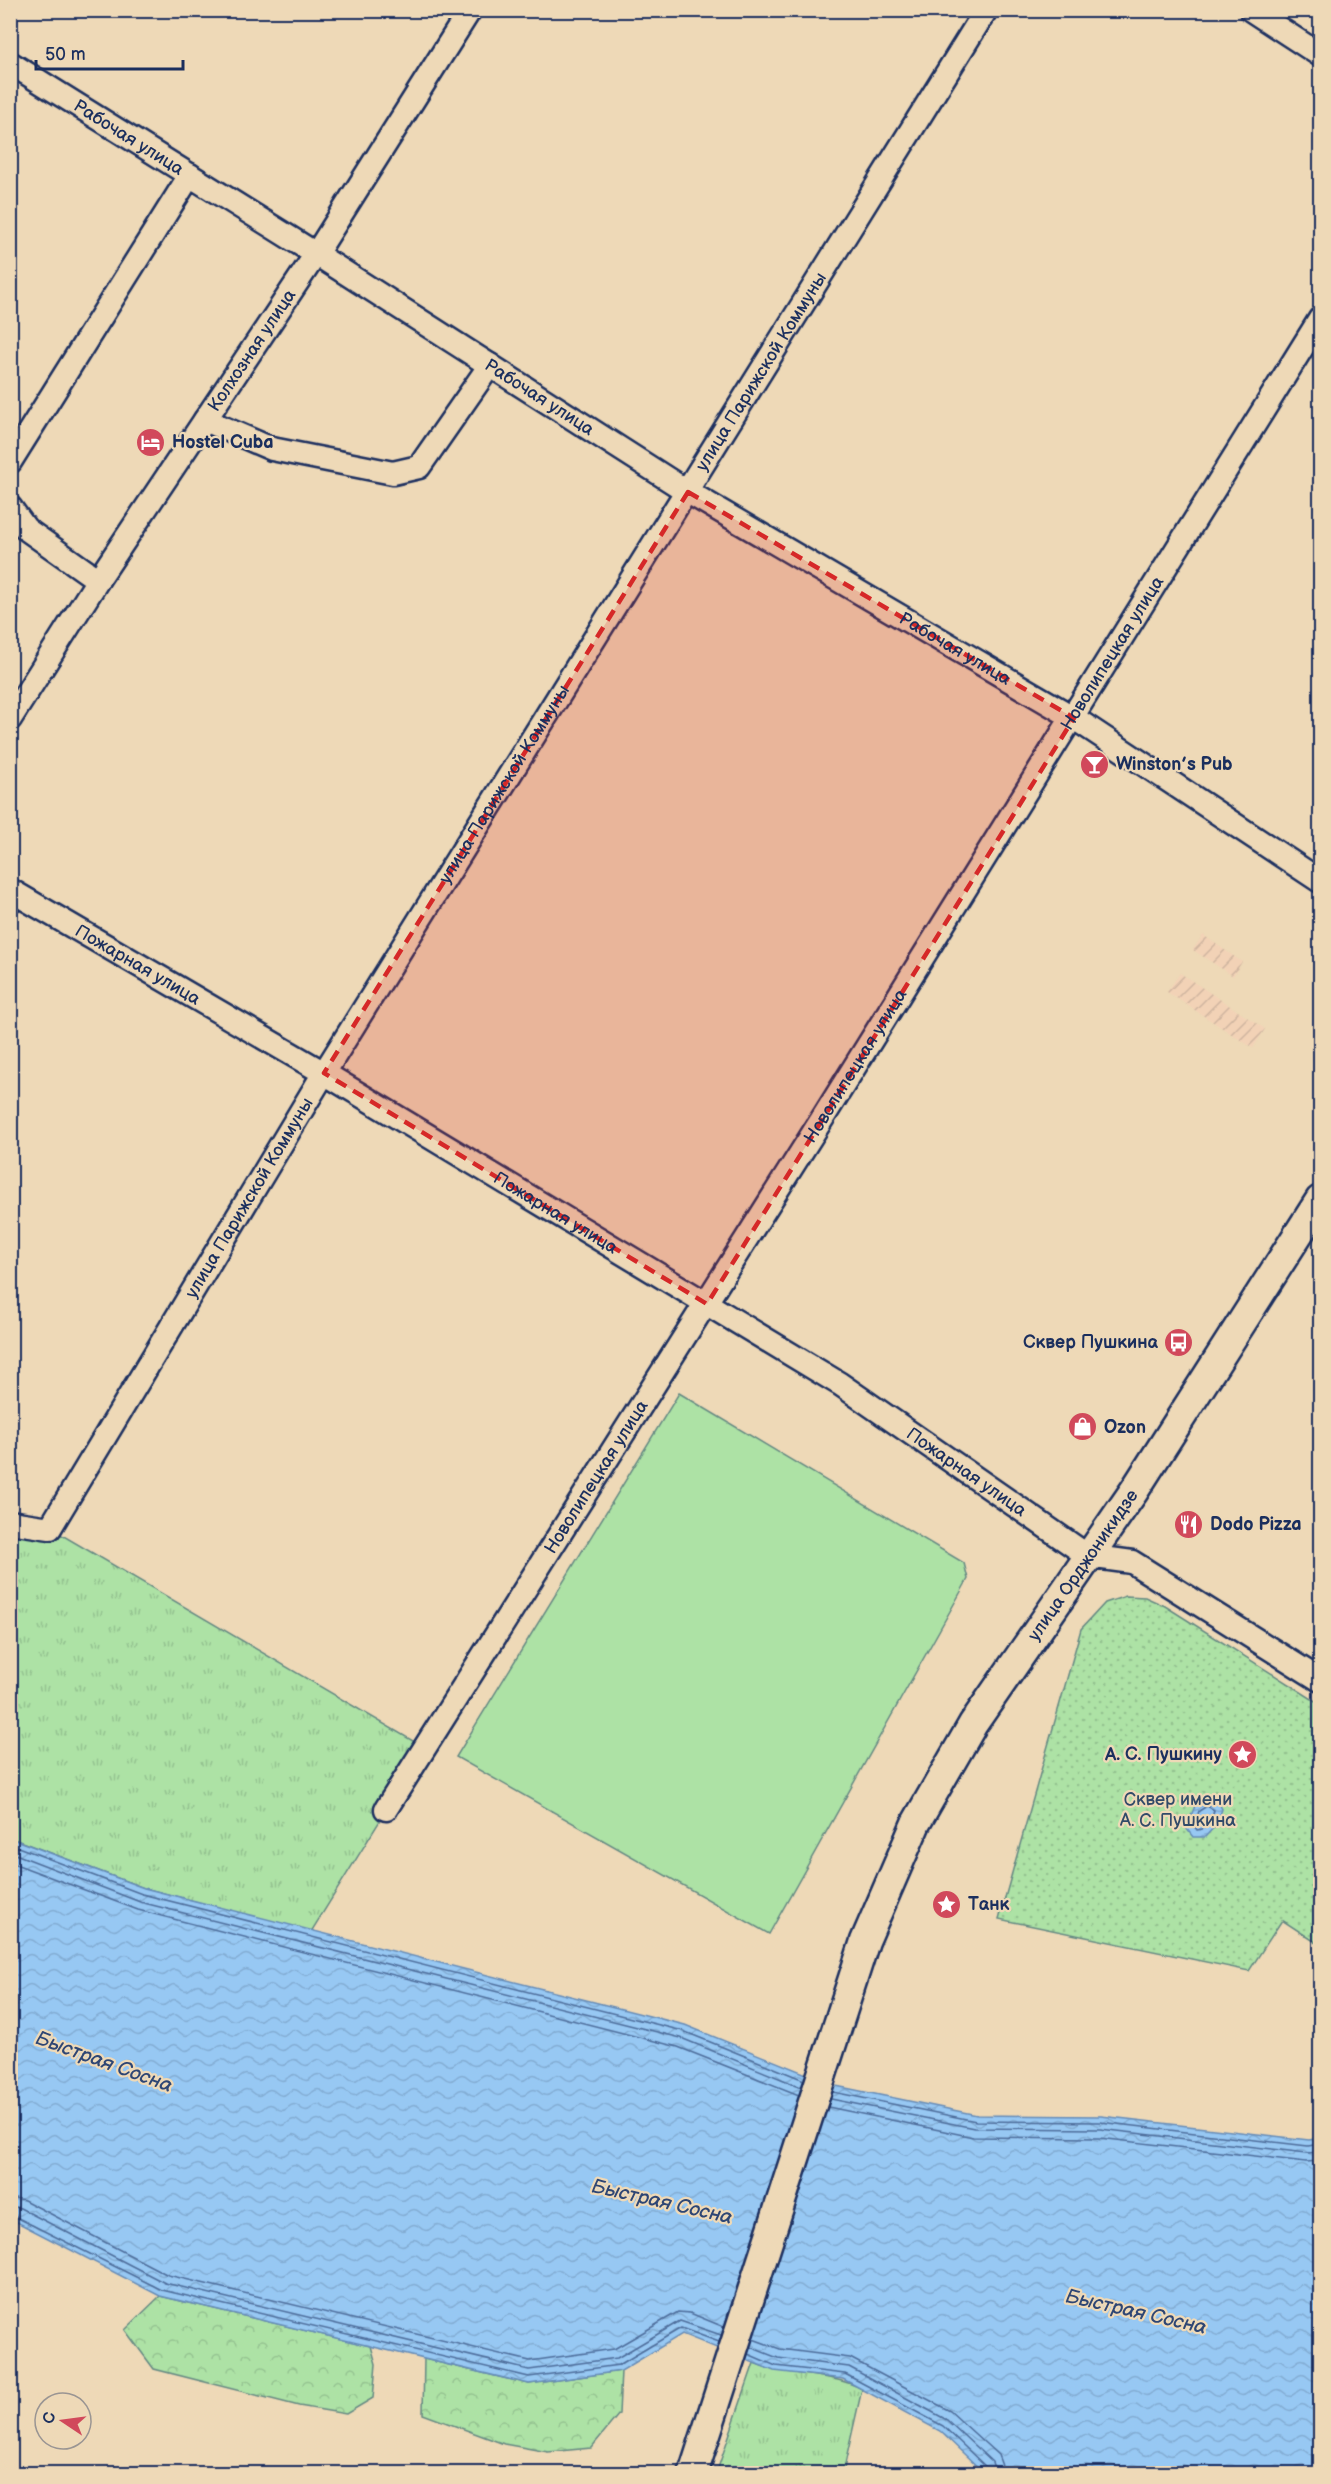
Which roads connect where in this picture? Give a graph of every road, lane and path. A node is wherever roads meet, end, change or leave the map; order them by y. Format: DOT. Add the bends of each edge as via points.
graph roads {
  1 [pos="470,10"];
  2 [pos="986,10"];
  3 [pos="1251,10"];
  4 [pos="1320,55"];
  5 [pos="10,63"];
  6 [pos="190,175"];
  7 [pos="316,254"];
  8 [pos="1320,320"];
  9 [pos="490,365"];
  10 [pos="205,420"];
  11 [pos="10,462"];
  12 [pos="688,492"];
  13 [pos="10,507"];
  14 [pos="98,580"];
  15 [pos="1074,718"];
  16 [pos="10,719"];
  17 [pos="1320,881"];
  18 [pos="10,890"];
  19 [pos="324,1073"];
  20 [pos="1320,1200"];
  21 [pos="706,1304"];
  22 [pos="10,1522"];
  23 [pos="1088,1556"];
  24 [pos="1320,1680"];
  25 [pos="386,1809"];
  26 [pos="693,2474"];
  1 -- 7 [label="street, Колхозная улица"];
  2 -- 12 [label="street, улица Парижской Коммуны"];
  3 -- 4 [label="street"];
  5 -- 6 [label="street, Рабочая улица"];
  6 -- 7 [label="street, Рабочая улица"];
  6 -- 11 [label="street"];
  7 -- 9 [label="street, Рабочая улица"];
  7 -- 10 [label="street, Колхозная улица"];
  8 -- 15 [label="street, Новолипецкая улица"];
  9 -- 10 [label="street" via="419,467 393,473 272,449"];
  9 -- 12 [label="street, Рабочая улица"];
  10 -- 14 [label="street, Колхозная улица"];
  12 -- 15 [label="street, Рабочая улица"];
  12 -- 19 [label="street, улица Парижской Коммуны"];
  13 -- 14 [label="street" via="26,530"];
  14 -- 16 [label="street, Колхозная улица"];
  15 -- 17 [label="street, Рабочая улица"];
  15 -- 21 [label="street, Новолипецкая улица"];
  18 -- 19 [label="street, Пожарная улица"];
  19 -- 21 [label="street, Пожарная улица"];
  19 -- 22 [label="street, улица Парижской Коммуны" via="50,1528"];
  20 -- 23 [label="main road, улица Орджоникидзе" via="1134,1491"];
  21 -- 23 [label="street, Пожарная улица" via="840,1384"];
  21 -- 25 [label="street, Новолипецкая улица"];
  23 -- 24 [label="street" via="1132,1562"];
  23 -- 26 [label="main road, улица Орджоникидзе" via="974,1724 916,1823 865,1941"];
}
